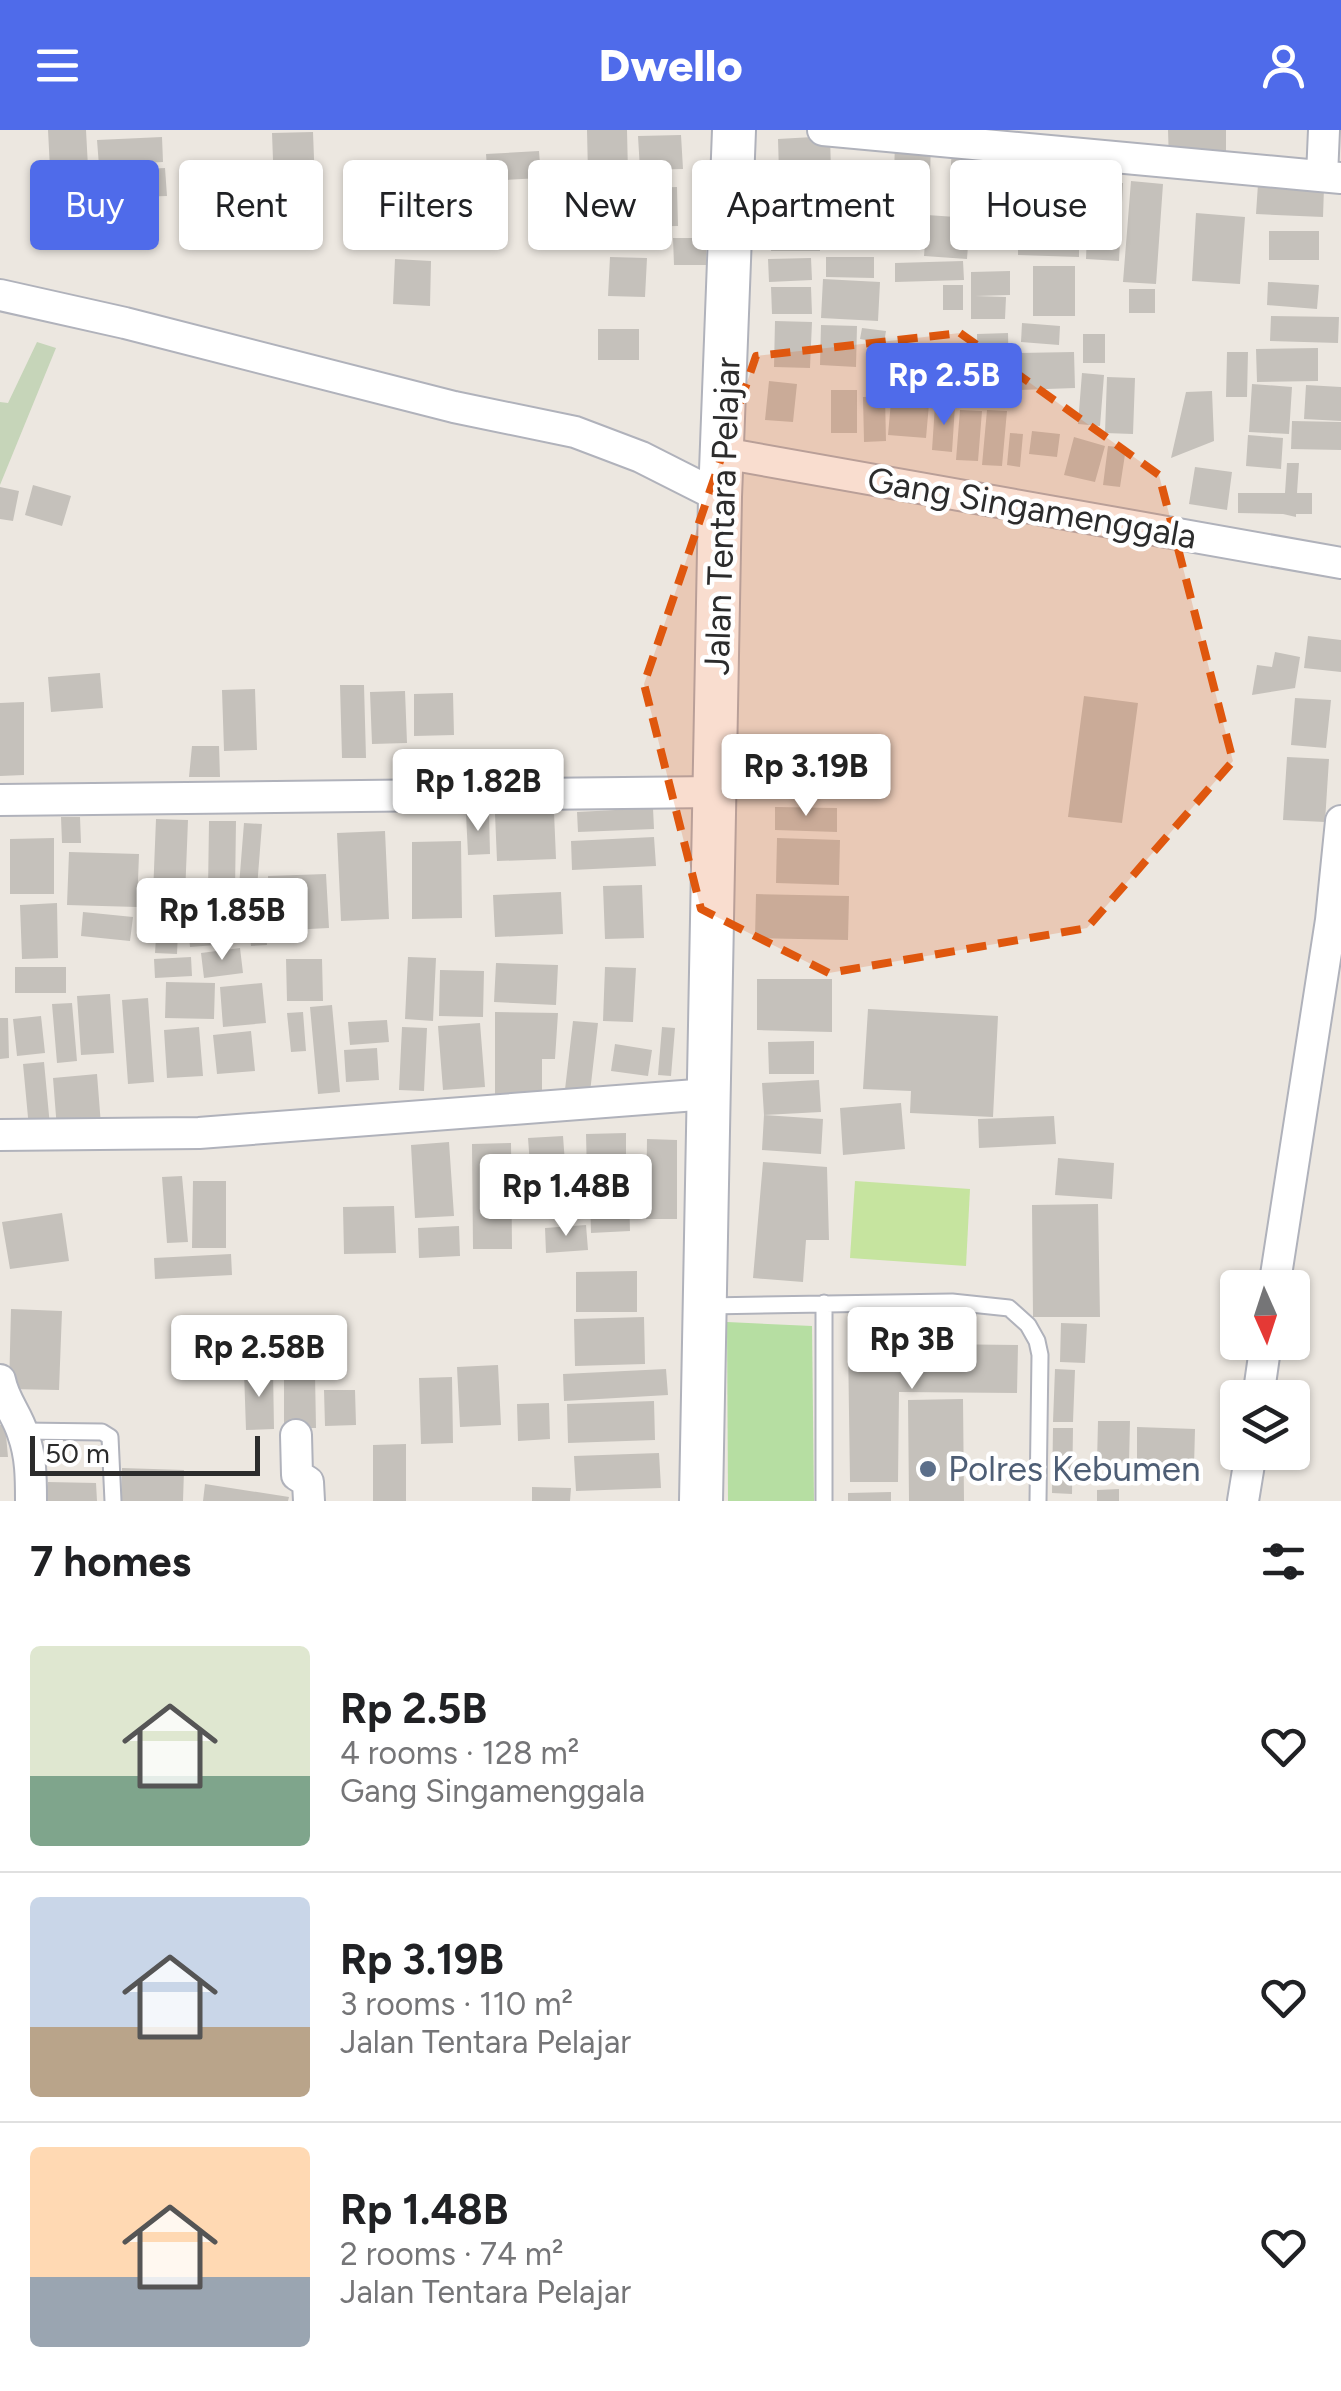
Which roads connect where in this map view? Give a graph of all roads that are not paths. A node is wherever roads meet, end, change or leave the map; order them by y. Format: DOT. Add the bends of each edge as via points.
graph roads {
  1 [pos="734,130"];
  2 [pos="823,130"];
  3 [pos="1324,130"];
  4 [pos="1331,177"];
  5 [pos="0,295"];
  6 [pos="723,453"];
  7 [pos="720,497"];
  8 [pos="1341,563"];
  9 [pos="716,792"];
  10 [pos="0,800"];
  11 [pos="1341,821"];
  12 [pos="709,1094"];
  13 [pos="0,1135"];
  14 [pos="1277,1270"];
  15 [pos="824,1303"];
  16 [pos="703,1306"];
  17 [pos="0,1380"];
  18 [pos="22,1431"];
  19 [pos="296,1435"];
  20 [pos="1248,1470"];
  21 [pos="31,1501"];
  22 [pos="113,1501"];
  23 [pos="310,1501"];
  24 [pos="701,1501"];
  25 [pos="824,1501"];
  26 [pos="1038,1501"];
  27 [pos="1244,1501"];
  1 -- 6 [label="main road, Jalan Tentara Pelajar"];
  2 -- 4 [label="street"];
  3 -- 4 [label="street"];
  5 -- 7 [label="street" via="575,432"];
  6 -- 7 [label="main road, Jalan Tentara Pelajar"];
  6 -- 8 [label="street, Gang Singamenggala"];
  7 -- 9 [label="main road, Jalan Tentara Pelajar"];
  9 -- 10 [label="street"];
  9 -- 12 [label="main road, Jalan Tentara Pelajar"];
  11 -- 14 [label="street"];
  12 -- 13 [label="street" via="199,1133"];
  12 -- 16 [label="main road, Jalan Tentara Pelajar"];
  15 -- 16 [label="lane"];
  15 -- 25 [label="lane"];
  15 -- 26 [label="lane" via="1009,1308 1028,1325 1040,1356"];
  16 -- 24 [label="main road, Jalan Tentara Pelajar"];
  17 -- 18 [label="street"];
  18 -- 21 [label="street"];
  18 -- 22 [label="lane" via="110,1437"];
  19 -- 23 [label="street" via="297,1475 308,1482"];
  20 -- 27 [label="street"];
}
